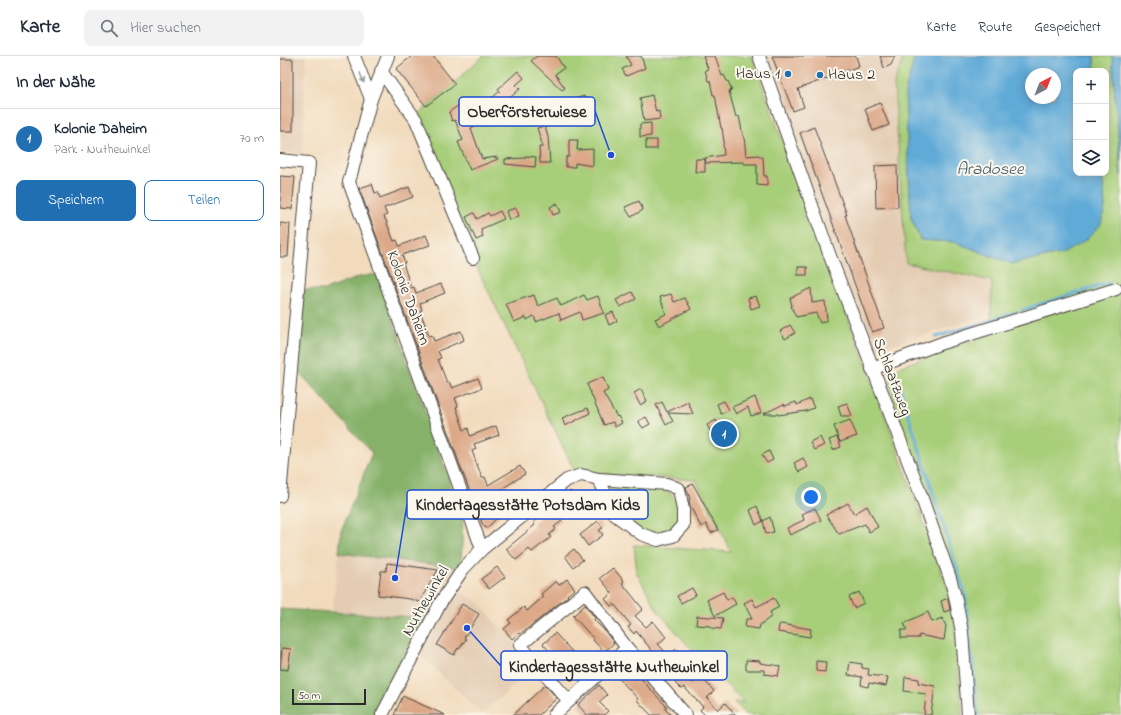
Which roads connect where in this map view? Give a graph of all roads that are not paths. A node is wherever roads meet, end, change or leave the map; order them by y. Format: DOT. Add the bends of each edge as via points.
graph roads {
  1 [pos="354,56"];
  2 [pos="388,56"];
  3 [pos="759,56"];
  4 [pos="382,71"];
  5 [pos="371,99"];
  6 [pos="280,160"];
  7 [pos="473,258"];
  8 [pos="1116,289"];
  9 [pos="872,369"];
  10 [pos="282,445"];
  11 [pos="599,479"];
  12 [pos="280,496"];
  13 [pos="482,549"];
  14 [pos="627,648"];
  15 [pos="569,701"];
  16 [pos="558,714"];
  17 [pos="382,715"];
  18 [pos="686,715"];
  19 [pos="968,715"];
  1 -- 5 [label="street, one-way"];
  2 -- 4 [label="street, Kolonie Daheim"];
  3 -- 9 [label="street, Schlaatzweg"];
  4 -- 5 [label="street, Kolonie Daheim"];
  4 -- 7 [label="street" via="416,120"];
  5 -- 13 [label="street, Kolonie Daheim" via="349,182"];
  6 -- 10 [label="street" via="309,163"];
  8 -- 9 [label="street" via="942,343"];
  9 -- 19 [label="street, Schlaatzweg" via="918,487 955,596 962,632"];
  10 -- 12 [label="street"];
  11 -- 11 [label="street, Nuthewinkel" via="614,514 641,534 658,540 673,536 683,525 683,510 678,489 667,484"];
  11 -- 13 [label="street, Nuthewinkel" via="580,475 567,480"];
  13 -- 17 [label="street, Nuthewinkel" via="463,569 441,602"];
  14 -- 15 [label="street"];
  14 -- 15 [label="street" via="585,592 520,645"];
  14 -- 18 [label="street"];
  15 -- 16 [label="street"];
}
